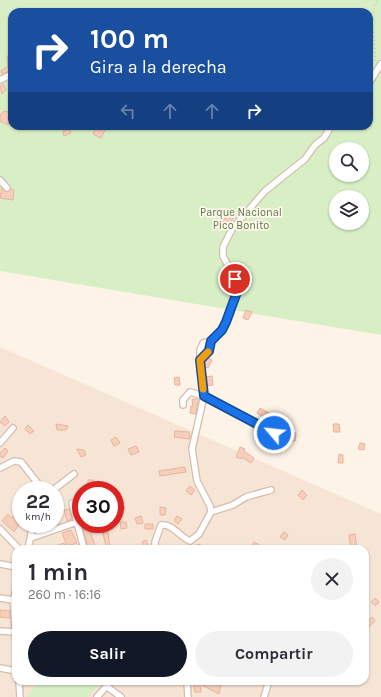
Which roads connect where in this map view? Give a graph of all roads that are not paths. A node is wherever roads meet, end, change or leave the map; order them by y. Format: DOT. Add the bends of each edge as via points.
graph roads {
  1 [pos="381,64"];
  2 [pos="373,76"];
  3 [pos="329,130"];
  4 [pos="0,180"];
  5 [pos="7,188"];
  6 [pos="211,341"];
  7 [pos="200,360"];
  8 [pos="204,396"];
  9 [pos="183,405"];
  10 [pos="13,428"];
  11 [pos="287,440"];
  12 [pos="0,443"];
  13 [pos="0,468"];
  14 [pos="74,474"];
  15 [pos="36,481"];
  16 [pos="64,482"];
  17 [pos="271,490"];
  18 [pos="211,512"];
  19 [pos="72,524"];
  20 [pos="0,528"];
  21 [pos="32,533"];
  22 [pos="80,533"];
  23 [pos="31,538"];
  24 [pos="15,545"];
  25 [pos="29,545"];
  26 [pos="83,545"];
  27 [pos="156,545"];
  28 [pos="0,564"];
  29 [pos="12,566"];
  30 [pos="0,598"];
  31 [pos="12,600"];
  32 [pos="0,631"];
  33 [pos="12,632"];
  34 [pos="0,668"];
  35 [pos="12,670"];
  36 [pos="19,685"];
  37 [pos="187,685"];
  38 [pos="268,685"];
  39 [pos="106,686"];
  40 [pos="20,697"];
  41 [pos="97,697"];
  42 [pos="120,697"];
  43 [pos="188,697"];
  44 [pos="264,697"];
  1 -- 2 [label="street"];
  3 -- 6 [label="street" via="305,159 265,192 228,235 223,247 223,256 235,279 237,292 222,330"];
  4 -- 5 [label="street"];
  6 -- 7 [label="street" via="209,351"];
  6 -- 7 [label="street" via="201,346"];
  7 -- 8 [label="street"];
  8 -- 9 [label="street" via="190,392 183,400"];
  8 -- 11 [label="street"];
  8 -- 18 [label="street" via="192,449 197,481"];
  10 -- 12 [label="street"];
  13 -- 15 [label="street" via="14,461 21,462"];
  14 -- 16 [label="street"];
  17 -- 18 [label="street" via="246,497 233,505"];
  18 -- 27 [label="street" via="199,534 190,541 167,525 161,524"];
  19 -- 23 [label="street"];
  20 -- 24 [label="street"];
  21 -- 23 [label="street"];
  22 -- 26 [label="street"];
  23 -- 25 [label="street"];
  28 -- 29 [label="street"];
  30 -- 31 [label="street"];
  32 -- 33 [label="street"];
  34 -- 35 [label="street"];
  36 -- 40 [label="street"];
  37 -- 43 [label="street"];
  38 -- 44 [label="street"];
  39 -- 41 [label="street"];
  39 -- 42 [label="street"];
}
